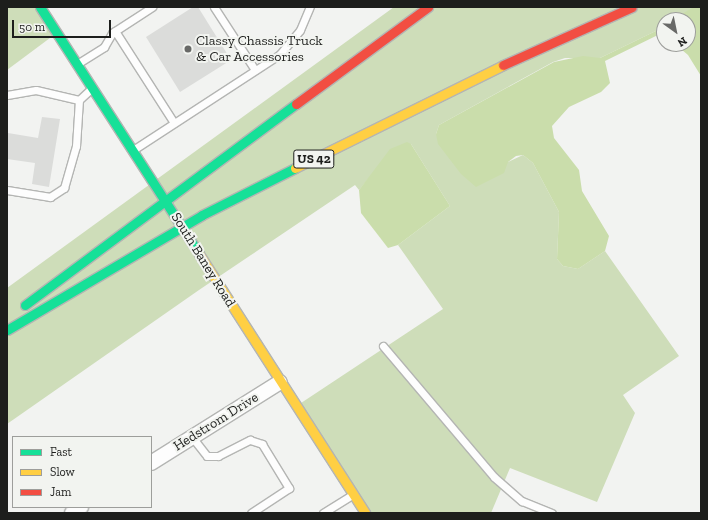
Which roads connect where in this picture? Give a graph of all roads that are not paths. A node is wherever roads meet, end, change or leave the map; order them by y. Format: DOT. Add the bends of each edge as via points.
graph roads {
  1 [pos="40,7"];
  2 [pos="152,7"];
  3 [pos="214,7"];
  4 [pos="310,7"];
  5 [pos="428,7"];
  6 [pos="632,7"];
  7 [pos="115,31"];
  8 [pos="77,64"];
  9 [pos="255,70"];
  10 [pos="92,88"];
  11 [pos="7,95"];
  12 [pos="79,100"];
  13 [pos="174,123"];
  14 [pos="133,150"];
  15 [pos="7,190"];
  16 [pos="166,201"];
  17 [pos="181,226"];
  18 [pos="29,317"];
  19 [pos="7,318"];
  20 [pos="7,330"];
  21 [pos="383,346"];
  22 [pos="280,382"];
  23 [pos="192,438"];
  24 [pos="152,462"];
  25 [pos="353,494"];
  26 [pos="251,513"];
  27 [pos="323,513"];
  28 [pos="365,513"];
  29 [pos="552,513"];
  1 -- 8 [label="main road, South Baney Road"];
  2 -- 7 [label="lane"];
  3 -- 9 [label="lane"];
  4 -- 9 [label="lane" via="291,44"];
  5 -- 16 [label="main road"];
  6 -- 17 [label="main road, US 42" via="488,72"];
  7 -- 8 [label="lane" via="104,47"];
  7 -- 13 [label="lane"];
  8 -- 10 [label="main road, South Baney Road"];
  9 -- 13 [label="lane"];
  10 -- 12 [label="lane"];
  10 -- 14 [label="main road, South Baney Road"];
  11 -- 12 [label="lane" via="36,90"];
  12 -- 15 [label="lane" via="76,146 64,188 50,197"];
  13 -- 14 [label="lane"];
  14 -- 16 [label="main road, South Baney Road"];
  16 -- 17 [label="main road, South Baney Road"];
  16 -- 18 [label="main road" via="149,226"];
  16 -- 19 [label="main road"];
  17 -- 18 [label="main road, US 42"];
  17 -- 22 [label="main road, South Baney Road"];
  18 -- 20 [label="main road, US 42"];
  21 -- 29 [label="lane" via="494,477 522,501"];
  22 -- 23 [label="street, Hedstrom Drive"];
  22 -- 25 [label="main road, South Baney Road"];
  23 -- 24 [label="street, Hedstrom Drive"];
  23 -- 26 [label="lane" via="207,456 218,456 250,440 262,444 289,488"];
  25 -- 27 [label="lane"];
  25 -- 28 [label="main road, South Baney Road"];
}
